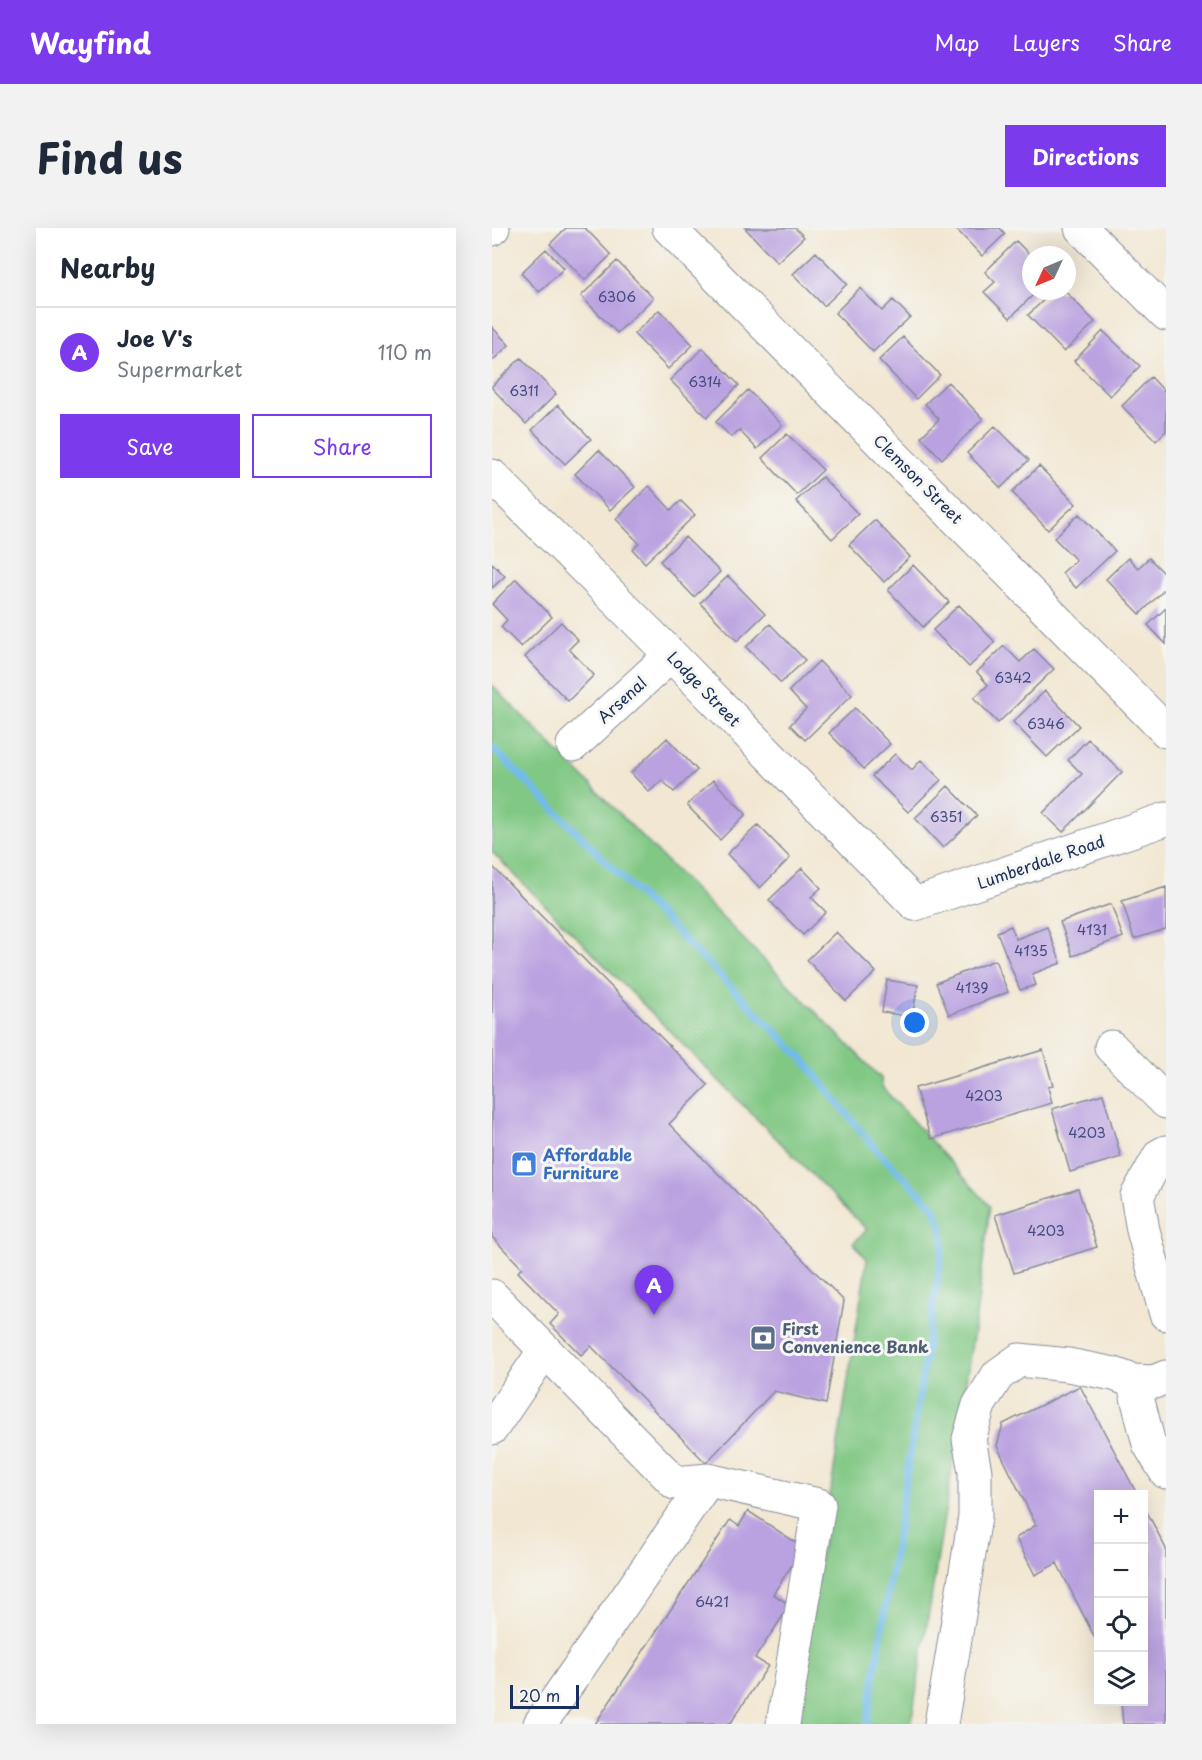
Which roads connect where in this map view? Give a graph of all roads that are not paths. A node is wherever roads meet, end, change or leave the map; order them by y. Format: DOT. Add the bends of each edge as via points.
graph roads {
  1 [pos="669,228"];
  2 [pos="1081,228"];
  3 [pos="1166,314"];
  4 [pos="492,476"];
  5 [pos="671,655"];
  6 [pos="1166,731"];
  7 [pos="573,745"];
  8 [pos="1166,819"];
  9 [pos="915,904"];
  10 [pos="1111,1047"];
  11 [pos="1166,1102"];
  12 [pos="1166,1152"];
  13 [pos="492,1296"];
  14 [pos="1166,1314"];
  15 [pos="545,1350"];
  16 [pos="1166,1377"];
  17 [pos="1133,1381"];
  18 [pos="492,1428"];
  19 [pos="1166,1472"];
  20 [pos="708,1480"];
  21 [pos="540,1724"];
  22 [pos="783,1724"];
  23 [pos="941,1724"];
  1 -- 6 [label="street, Clemson Street"];
  2 -- 3 [label="street"];
  4 -- 5 [label="street, Lodge Street"];
  5 -- 7 [label="street, Arsenal"];
  5 -- 9 [label="street, Lodge Street"];
  8 -- 9 [label="street, Lumberdale Road"];
  10 -- 11 [label="street"];
  12 -- 14 [label="street" via="1160,1155 1137,1196"];
  13 -- 15 [label="street"];
  15 -- 18 [label="street"];
  15 -- 20 [label="street" via="675,1484"];
  16 -- 17 [label="street" via="1154,1382"];
  17 -- 19 [label="street" via="1149,1444"];
  17 -- 23 [label="street" via="1068,1365 1019,1360 998,1375 979,1405 969,1439 975,1472 975,1517"];
  20 -- 21 [label="street"];
  20 -- 22 [label="street" via="819,1505"];
}
